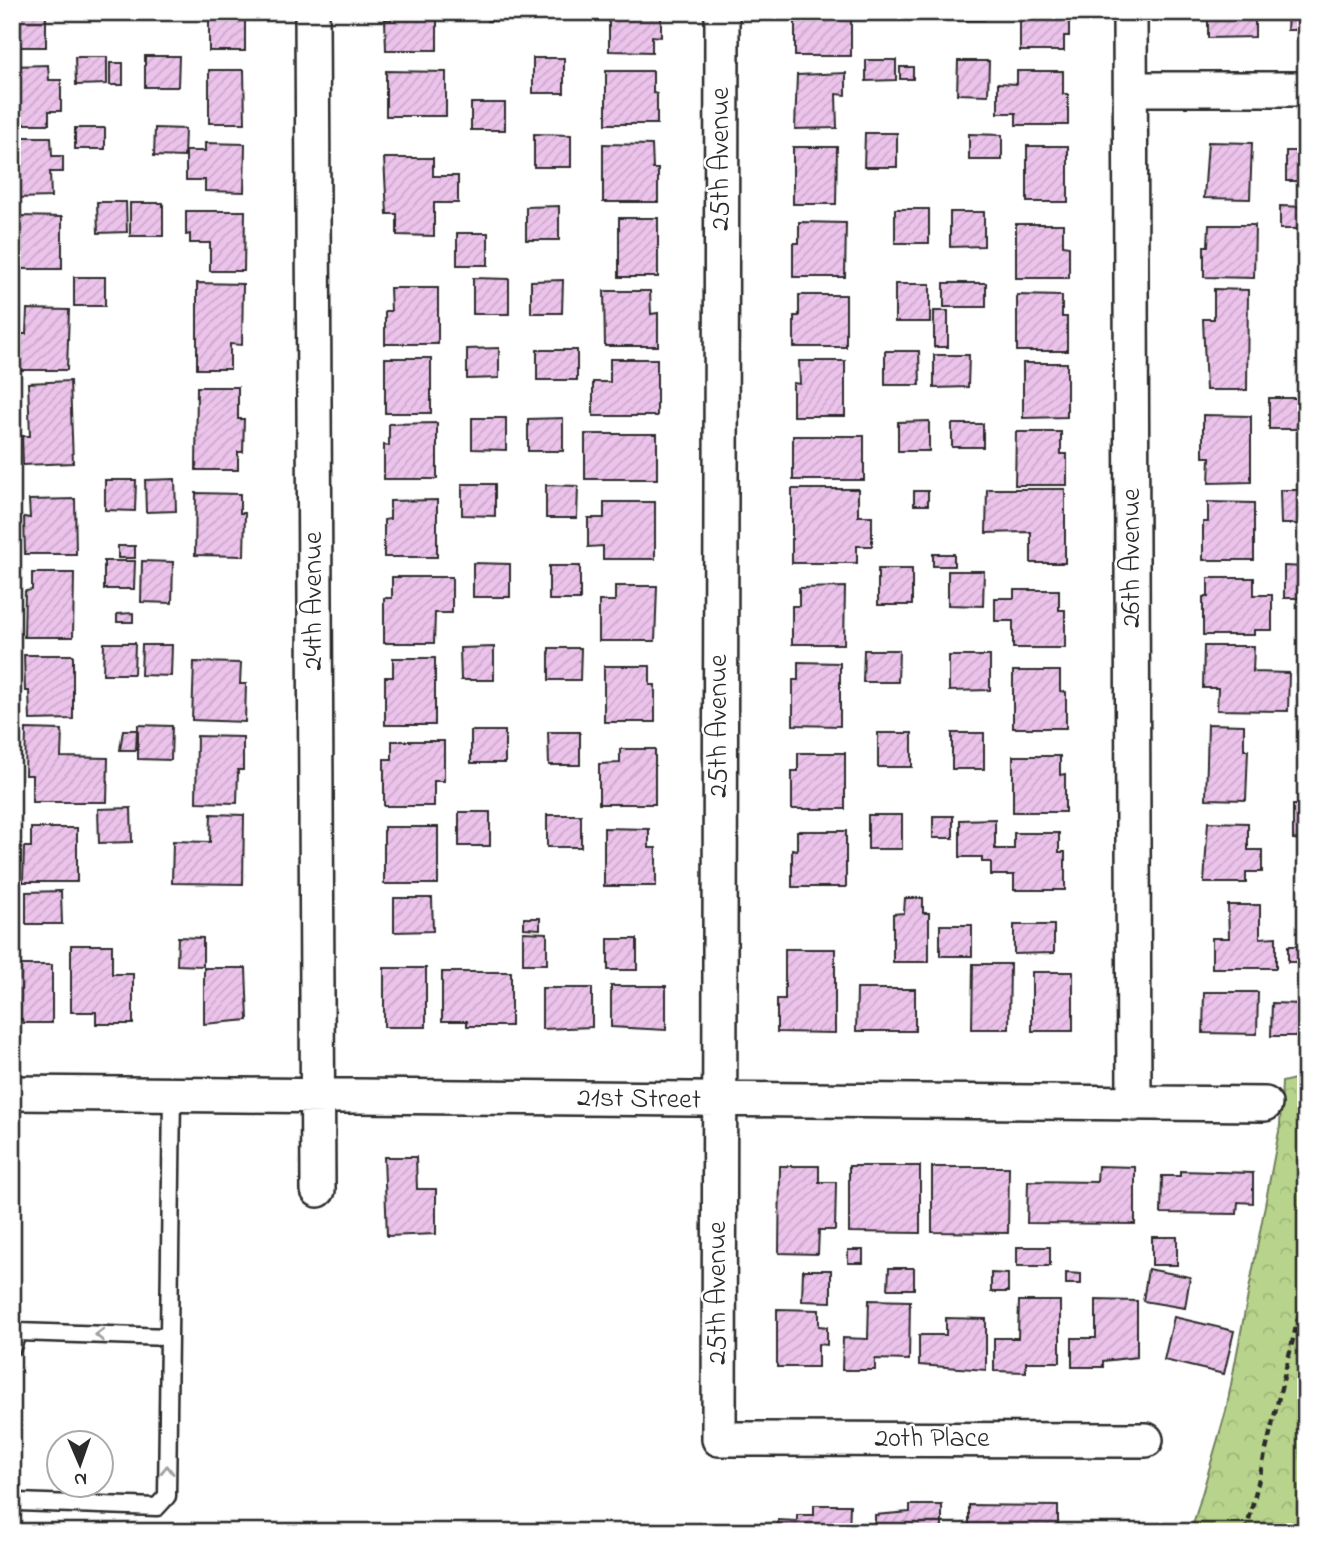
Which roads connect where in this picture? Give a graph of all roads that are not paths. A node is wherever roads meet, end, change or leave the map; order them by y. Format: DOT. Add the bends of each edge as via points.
graph roads {
  1 [pos="312,12"];
  2 [pos="722,12"];
  3 [pos="1130,12"];
  4 [pos="1131,89"];
  5 [pos="1306,89"];
  6 [pos="12,1093"];
  7 [pos="172,1094"];
  8 [pos="315,1094"];
  9 [pos="717,1102"];
  10 [pos="1134,1104"];
  11 [pos="1265,1104"];
  12 [pos="317,1190"];
  13 [pos="169,1337"];
  14 [pos="12,1347"];
  15 [pos="719,1439"];
  16 [pos="1146,1440"];
  17 [pos="12,1493"];
  1 -- 8 [label="street, 24th Avenue"];
  2 -- 9 [label="street, 25th Avenue"];
  3 -- 4 [label="street, 26th Avenue"];
  4 -- 5 [label="street"];
  4 -- 10 [label="street, 26th Avenue"];
  6 -- 7 [label="street, 21st Street"];
  7 -- 8 [label="street, 21st Street"];
  7 -- 13 [label="lane"];
  8 -- 9 [label="street, 21st Street"];
  8 -- 12 [label="street, 24th Avenue"];
  9 -- 10 [label="street, 21st Street"];
  9 -- 15 [label="street, 25th Avenue"];
  10 -- 11 [label="street, 21st Street"];
  13 -- 14 [label="lane, one-way" via="18,1332"];
  17 -- 13 [label="lane, one-way" via="18,1502 157,1507 167,1496"];
  15 -- 16 [label="street, 20th Place"];
}
